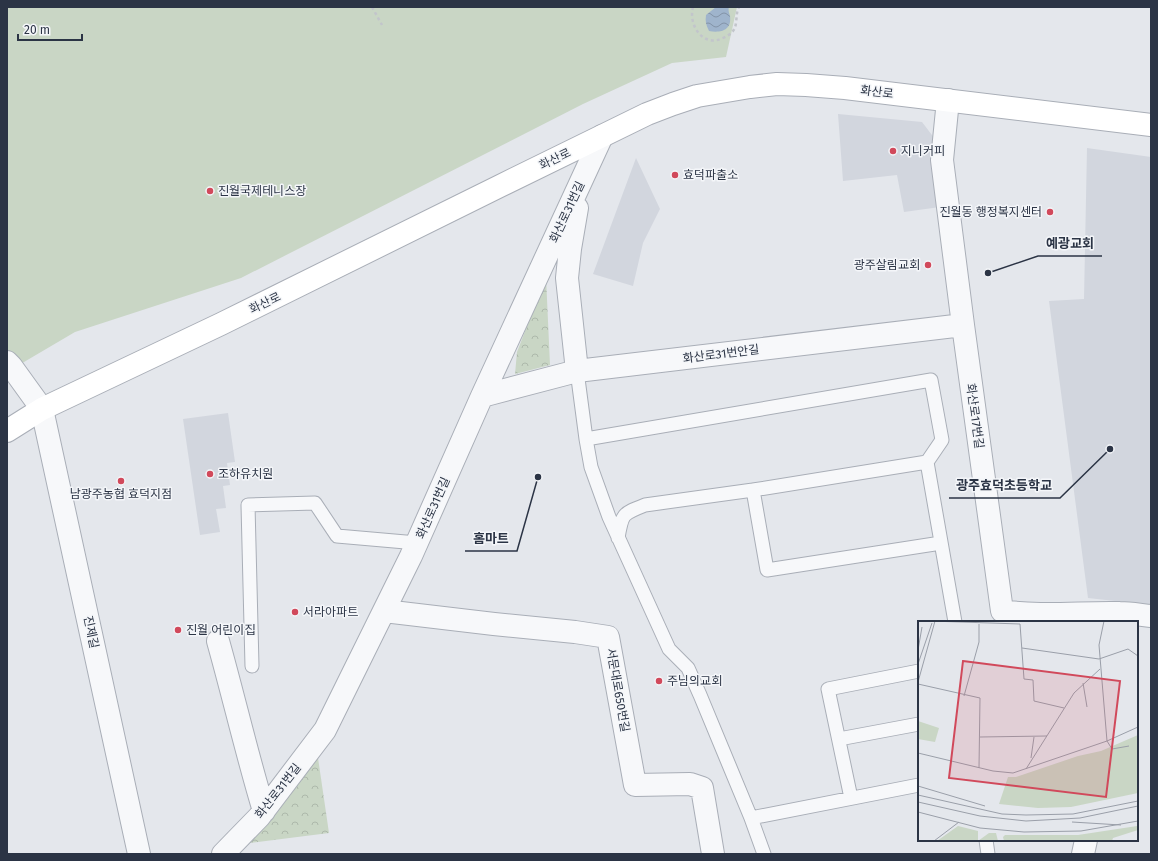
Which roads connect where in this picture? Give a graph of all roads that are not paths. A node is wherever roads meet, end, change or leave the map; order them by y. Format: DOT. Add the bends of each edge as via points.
graph roads {
  1 [pos="948,100"];
  2 [pos="1151,125"];
  3 [pos="602,136"];
  4 [pos="582,180"];
  5 [pos="963,325"];
  6 [pos="7,362"];
  7 [pos="577,371"];
  8 [pos="482,396"];
  9 [pos="42,409"];
  10 [pos="7,431"];
  11 [pos="586,439"];
  12 [pos="927,462"];
  13 [pos="753,490"];
  14 [pos="618,538"];
  15 [pos="417,543"];
  16 [pos="941,543"];
  17 [pos="384,611"];
  18 [pos="1151,616"];
  19 [pos="1122,617"];
  20 [pos="955,621"];
  21 [pos="218,641"];
  22 [pos="252,666"];
  23 [pos="918,671"];
  24 [pos="918,724"];
  25 [pos="838,739"];
  26 [pos="918,785"];
  27 [pos="850,798"];
  28 [pos="264,811"];
  29 [pos="751,818"];
  30 [pos="986,841"];
  31 [pos="1086,841"];
  32 [pos="139,854"];
  33 [pos="224,854"];
  34 [pos="713,854"];
  35 [pos="764,854"];
  36 [pos="988,854"];
  37 [pos="1083,854"];
  1 -- 2 [label="main road, 화산로"];
  1 -- 3 [label="main road, 화산로" via="806,85 750,86 697,96 673,104"];
  1 -- 5 [label="street, 화산로17번길" via="942,160"];
  3 -- 4 [label="street, 화산로31번길"];
  3 -- 9 [label="main road, 화산로" via="221,324"];
  4 -- 7 [label="street" via="567,278"];
  4 -- 8 [label="street, 화산로31번길"];
  5 -- 7 [label="street, 화산로31번안길"];
  5 -- 19 [label="street, 화산로17번길" via="1002,611 1017,614"];
  6 -- 9 [label="street"];
  7 -- 8 [label="street, 화산로31번안길"];
  7 -- 11 [label="lane"];
  8 -- 15 [label="street, 화산로31번길"];
  9 -- 10 [label="main road, 화산로"];
  9 -- 32 [label="street, 진제길"];
  11 -- 12 [label="lane" via="931,380 942,440"];
  11 -- 14 [label="lane" via="594,474"];
  12 -- 13 [label="lane"];
  12 -- 16 [label="lane"];
  13 -- 14 [label="lane" via="645,505 629,511 622,519"];
  13 -- 16 [label="lane" via="767,570"];
  14 -- 29 [label="lane" via="669,649 688,668"];
  15 -- 17 [label="street, 화산로31번길"];
  15 -- 22 [label="lane" via="337,536 315,503 248,505"];
  16 -- 20 [label="lane"];
  17 -- 28 [label="street, 화산로31번길" via="325,730"];
  17 -- 34 [label="street, 서문대로650번길" via="608,637 635,785 690,784 702,788"];
  18 -- 19 [label="street, 화산로17번길"];
  21 -- 28 [label="street"];
  23 -- 25 [label="lane" via="828,688"];
  24 -- 25 [label="lane"];
  25 -- 27 [label="lane"];
  26 -- 27 [label="lane"];
  27 -- 29 [label="lane"];
  28 -- 33 [label="street, 화산로31번길"];
  29 -- 35 [label="lane"];
  30 -- 36 [label="lane"];
  31 -- 37 [label="street"];
}
